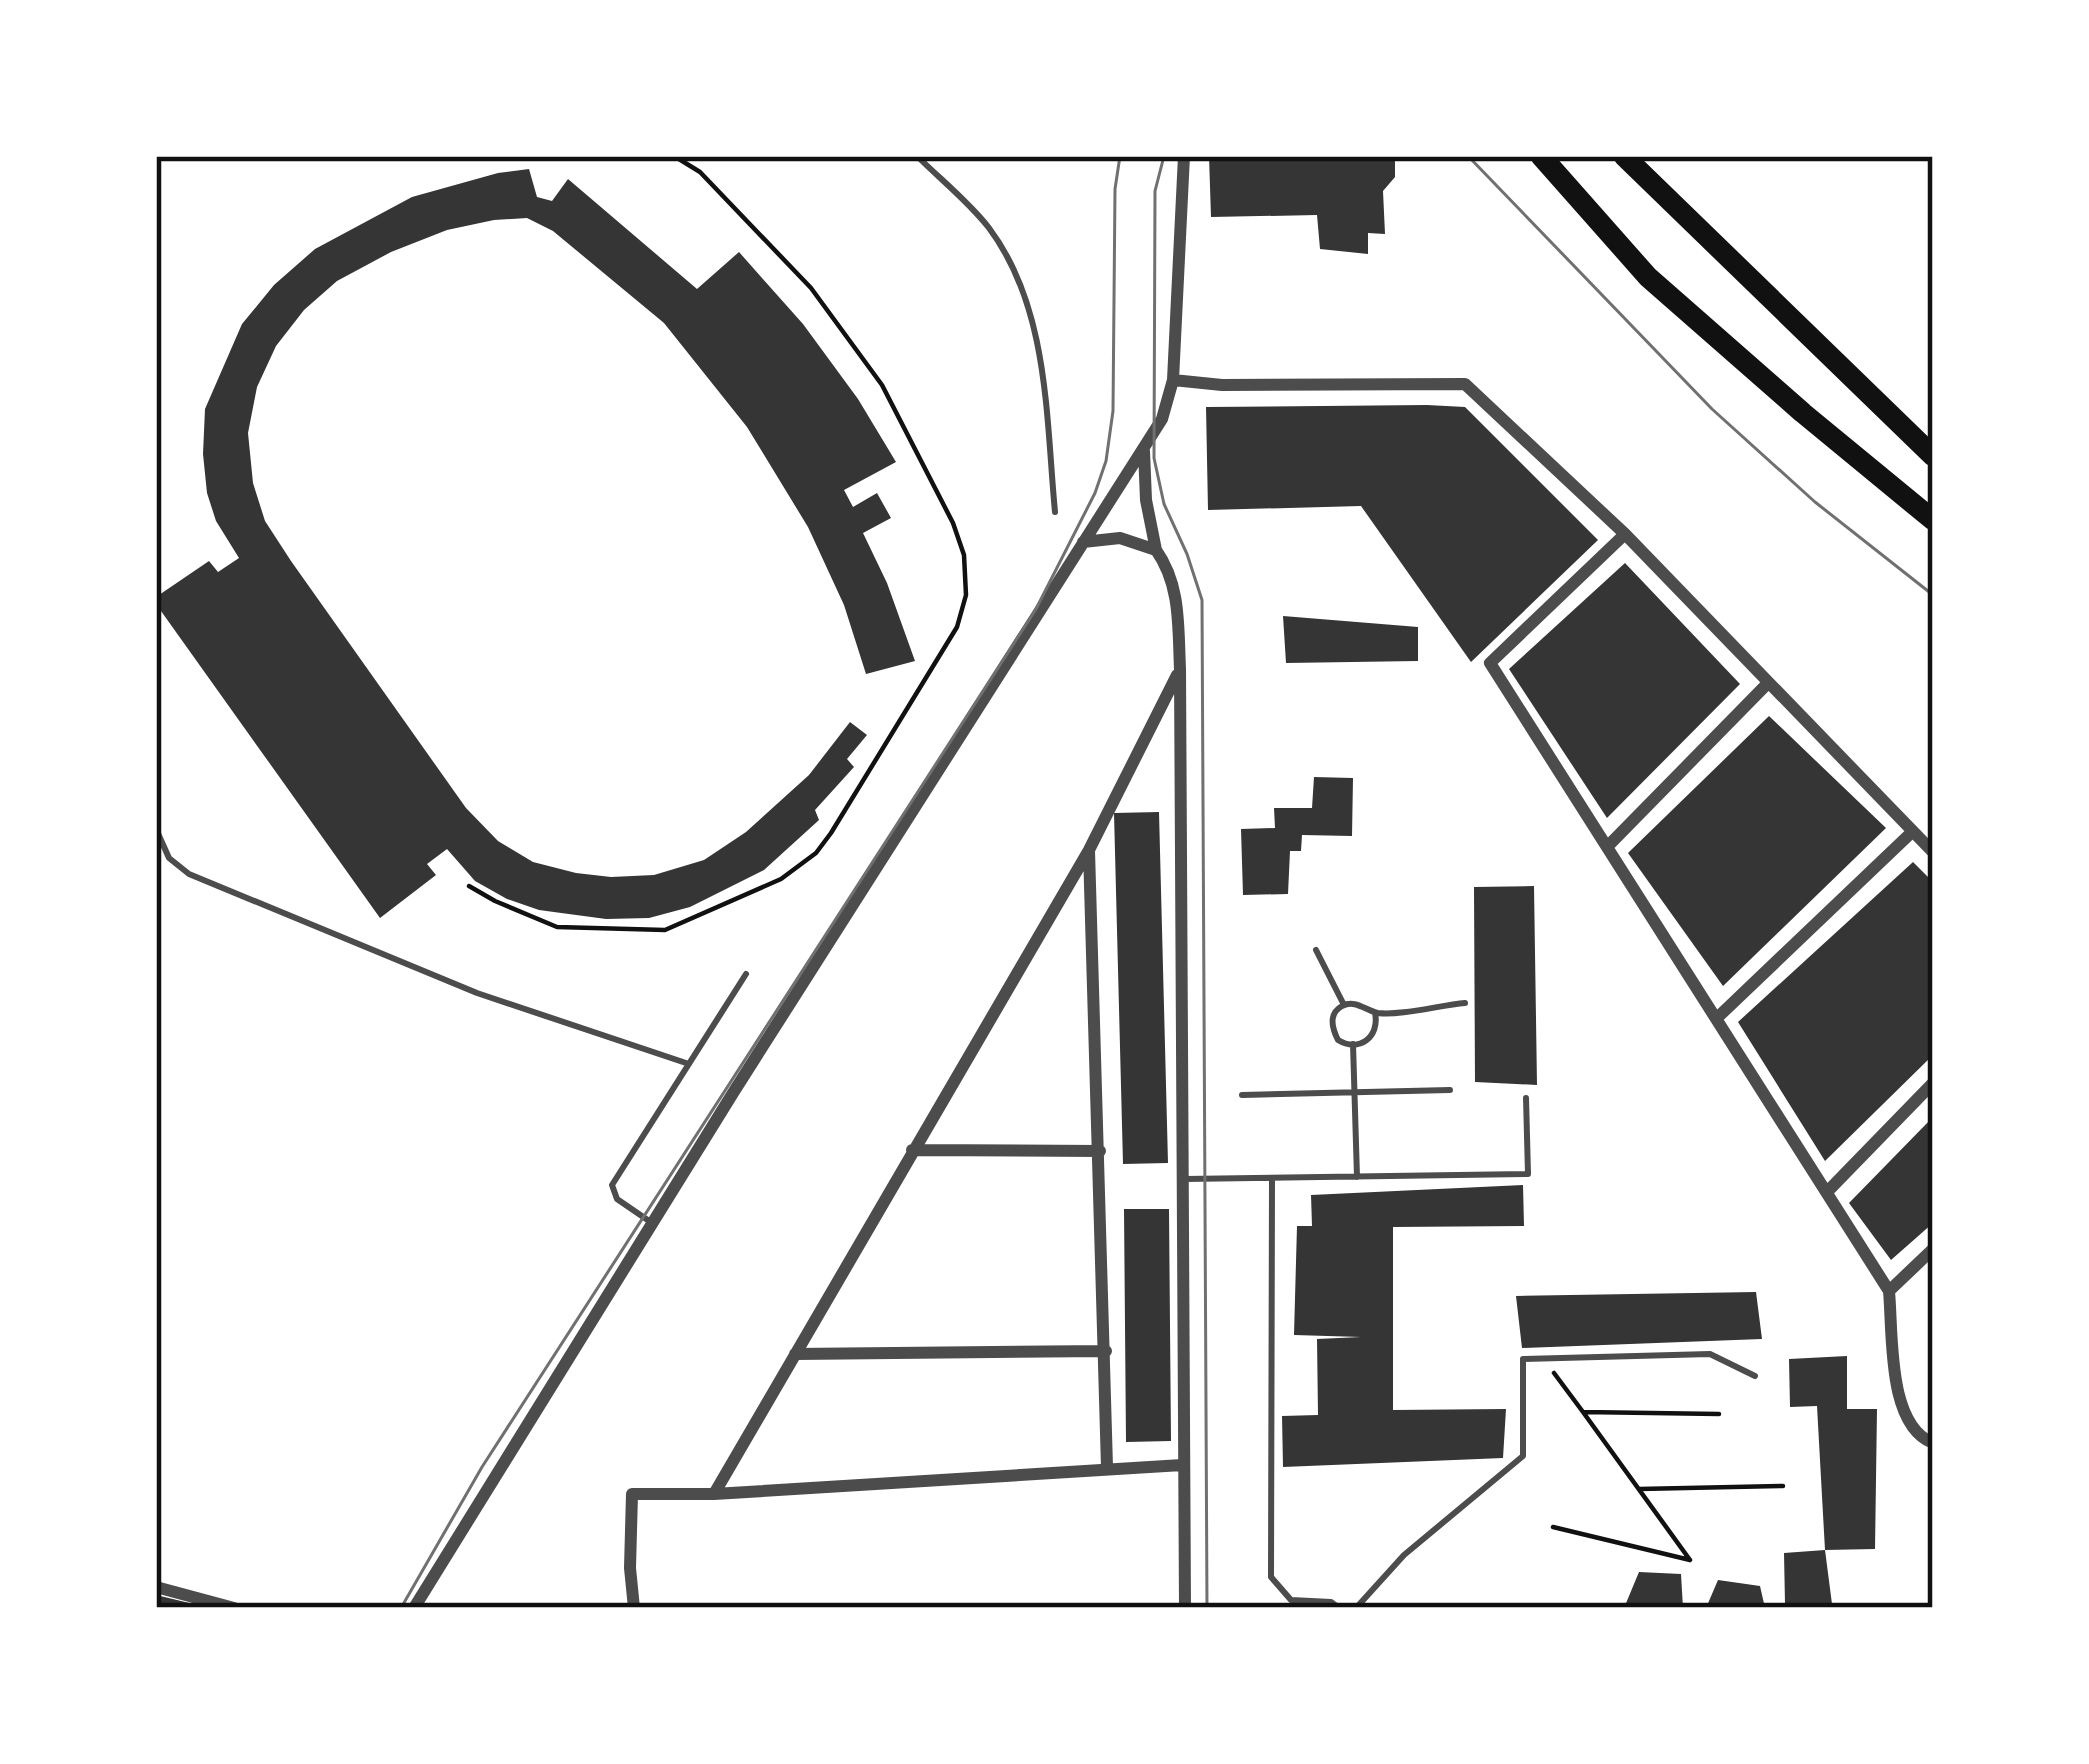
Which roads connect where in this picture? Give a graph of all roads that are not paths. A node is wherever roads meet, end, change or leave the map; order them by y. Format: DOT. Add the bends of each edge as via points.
graph roads {
  1 [pos="917,156"];
  2 [pos="1184,156"];
  3 [pos="1541,156"];
  4 [pos="1624,156"];
  5 [pos="1173,380"];
  6 [pos="1144,450"];
  7 [pos="1933,456"];
  8 [pos="1055,512"];
  9 [pos="1933,520"];
  10 [pos="1625,534"];
  11 [pos="1083,542"];
  12 [pos="1156,550"];
  13 [pos="1180,669"];
  14 [pos="1768,683"];
  15 [pos="156,829"];
  16 [pos="1912,832"];
  17 [pos="1607,847"];
  18 [pos="1089,850"];
  19 [pos="1933,852"];
  20 [pos="1316,950"];
  21 [pos="746,974"];
  22 [pos="1465,1003"];
  23 [pos="1344,1005"];
  24 [pos="1375,1013"];
  25 [pos="1718,1017"];
  26 [pos="1353,1044"];
  27 [pos="689,1064"];
  28 [pos="1933,1083"];
  29 [pos="1450,1090"];
  30 [pos="1355,1092"];
  31 [pos="1242,1095"];
  32 [pos="1526,1098"];
  33 [pos="912,1150"];
  34 [pos="1100,1150"];
  35 [pos="1357,1177"];
  36 [pos="1272,1178"];
  37 [pos="1185,1179"];
  38 [pos="1826,1192"];
  39 [pos="652,1223"];
  40 [pos="1933,1249"];
  41 [pos="1889,1291"];
  42 [pos="1106,1352"];
  43 [pos="795,1354"];
  44 [pos="1754,1376"];
  45 [pos="1933,1443"];
  46 [pos="1182,1465"];
  47 [pos="1107,1467"];
  48 [pos="714,1494"];
  49 [pos="156,1587"];
  50 [pos="234,1608"];
  51 [pos="414,1608"];
  52 [pos="634,1608"];
  53 [pos="1185,1608"];
  54 [pos="1339,1608"];
  55 [pos="1356,1608"];
  1 -- 8 [label="lane" via="988,228 1022,292 1040,357"];
  2 -- 5 [label="street"];
  3 -- 9 [label="highway" via="1648,277"];
  4 -- 7 [label="highway"];
  5 -- 6 [label="street"];
  5 -- 10 [label="street" via="1465,384"];
  6 -- 11 [label="street"];
  6 -- 12 [label="street"];
  10 -- 14 [label="street"];
  10 -- 17 [label="street" via="1490,663"];
  11 -- 12 [label="street" via="1120,538"];
  11 -- 39 [label="street"];
  12 -- 13 [label="street" via="1175,593"];
  13 -- 18 [label="street"];
  13 -- 37 [label="street"];
  14 -- 16 [label="street"];
  14 -- 17 [label="street"];
  15 -- 27 [label="lane" via="178,867 209,883 477,993"];
  16 -- 19 [label="street"];
  16 -- 25 [label="street"];
  17 -- 25 [label="street"];
  18 -- 33 [label="street"];
  18 -- 34 [label="street"];
  20 -- 23 [label="lane"];
  21 -- 27 [label="lane"];
  22 -- 24 [label="lane"];
  23 -- 24 [label="lane"];
  23 -- 26 [label="lane" via="1332,1024 1338,1040"];
  24 -- 26 [label="lane" via="1370,1039"];
  25 -- 38 [label="street"];
  26 -- 30 [label="lane"];
  27 -- 39 [label="lane" via="612,1184 616,1199"];
  28 -- 38 [label="street"];
  29 -- 30 [label="lane"];
  30 -- 31 [label="lane"];
  30 -- 35 [label="lane"];
  32 -- 35 [label="lane" via="1528,1174"];
  33 -- 34 [label="street"];
  33 -- 43 [label="street"];
  34 -- 42 [label="street"];
  35 -- 36 [label="lane"];
  36 -- 37 [label="lane"];
  36 -- 54 [label="lane" via="1270,1577 1292,1600"];
  37 -- 46 [label="street"];
  38 -- 41 [label="street"];
  39 -- 51 [label="street"];
  40 -- 41 [label="street"];
  41 -- 45 [label="street" via="1900,1404 1908,1426"];
  42 -- 43 [label="street"];
  42 -- 47 [label="street"];
  43 -- 48 [label="street"];
  44 -- 55 [label="lane" via="1710,1354 1523,1359 1523,1456 1404,1555"];
  46 -- 47 [label="street"];
  46 -- 53 [label="street"];
  47 -- 48 [label="street"];
  48 -- 52 [label="street" via="632,1494"];
  49 -- 50 [label="street"];
}
